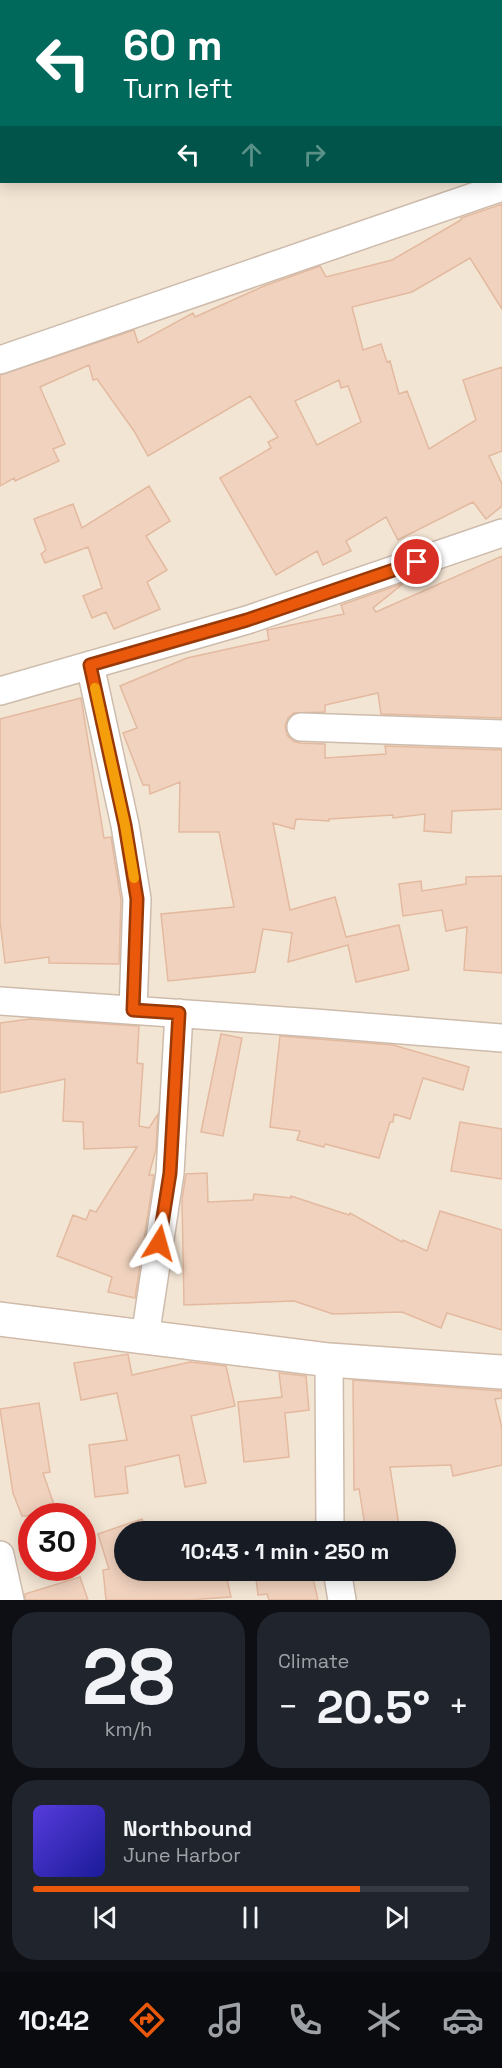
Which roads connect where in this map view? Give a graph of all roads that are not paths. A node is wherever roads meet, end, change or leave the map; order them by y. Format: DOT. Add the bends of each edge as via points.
graph roads {
  1 [pos="502,187"];
  2 [pos="0,360"];
  3 [pos="502,533"];
  4 [pos="90,665"];
  5 [pos="0,691"];
  6 [pos="301,727"];
  7 [pos="502,734"];
  8 [pos="0,1001"];
  9 [pos="133,1010"];
  10 [pos="179,1013"];
  11 [pos="502,1038"];
  12 [pos="0,1319"];
  13 [pos="145,1337"];
  14 [pos="329,1360"];
  15 [pos="502,1372"];
  16 [pos="330,1521"];
  17 [pos="0,1555"];
  18 [pos="339,1581"];
  19 [pos="10,1600"];
  20 [pos="342,1600"];
  1 -- 2 [label="street"];
  3 -- 4 [label="street" via="247,620"];
  4 -- 5 [label="street"];
  4 -- 9 [label="street" via="137,899"];
  6 -- 7 [label="street"];
  8 -- 9 [label="street"];
  9 -- 10 [label="street"];
  10 -- 11 [label="street"];
  10 -- 13 [label="street" via="170,1173"];
  12 -- 13 [label="main road"];
  13 -- 14 [label="main road"];
  14 -- 15 [label="main road"];
  14 -- 16 [label="street"];
  17 -- 19 [label="street"];
  18 -- 20 [label="street"];
}
